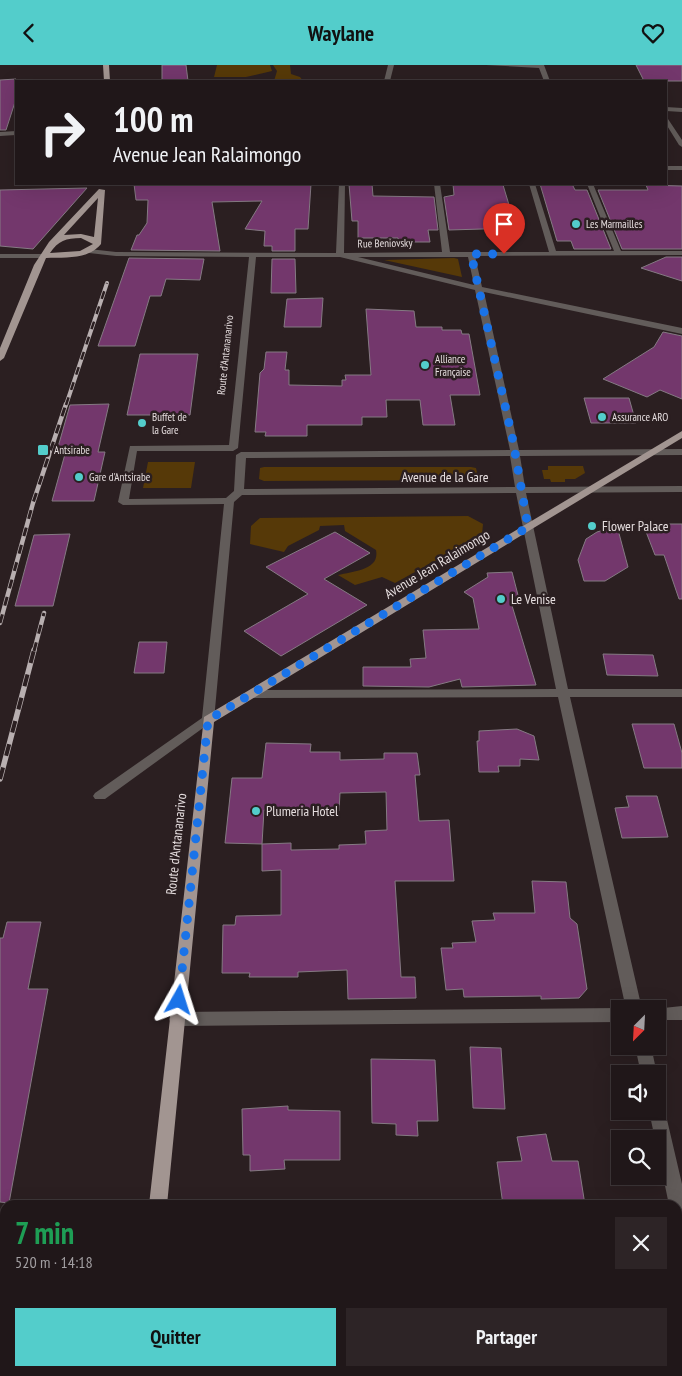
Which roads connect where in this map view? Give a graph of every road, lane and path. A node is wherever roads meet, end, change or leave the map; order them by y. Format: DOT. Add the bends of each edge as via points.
graph roads {
  1 [pos="106,65"];
  2 [pos="391,65"];
  3 [pos="488,65"];
  4 [pos="542,66"];
  5 [pos="107,80"];
  6 [pos="387,80"];
  7 [pos="547,80"];
  8 [pos="667,109"];
  9 [pos="682,110"];
  10 [pos="667,120"];
  11 [pos="15,133"];
  12 [pos="0,134"];
  13 [pos="682,145"];
  14 [pos="667,168"];
  15 [pos="682,168"];
  16 [pos="342,185"];
  17 [pos="437,185"];
  18 [pos="532,185"];
  19 [pos="590,185"];
  20 [pos="102,187"];
  21 [pos="96,241"];
  22 [pos="53,244"];
  23 [pos="88,251"];
  24 [pos="553,253"];
  25 [pos="618,253"];
  26 [pos="682,253"];
  27 [pos="64,254"];
  28 [pos="253,254"];
  29 [pos="446,254"];
  30 [pos="471,254"];
  31 [pos="340,255"];
  32 [pos="0,256"];
  33 [pos="45,256"];
  34 [pos="480,289"];
  35 [pos="682,319"];
  36 [pos="667,327"];
  37 [pos="682,331"];
  38 [pos="0,358"];
  39 [pos="682,434"];
  40 [pos="233,448"];
  41 [pos="682,451"];
  42 [pos="653,452"];
  43 [pos="514,453"];
  44 [pos="241,455"];
  45 [pos="682,489"];
  46 [pos="520,490"];
  47 [pos="592,490"];
  48 [pos="239,492"];
  49 [pos="229,501"];
  50 [pos="528,527"];
  51 [pos="563,693"];
  52 [pos="682,693"];
  53 [pos="251,694"];
  54 [pos="208,720"];
  55 [pos="100,796"];
  56 [pos="632,1000"];
  57 [pos="682,1013"];
  58 [pos="666,1014"];
  59 [pos="611,1015"];
  60 [pos="177,1019"];
  61 [pos="659,1120"];
  62 [pos="159,1200"];
  63 [pos="677,1200"];
  1 -- 5 [label="main road"];
  2 -- 6 [label="street"];
  3 -- 4 [label="street"];
  4 -- 7 [label="street"];
  8 -- 9 [label="street"];
  10 -- 13 [label="street"];
  11 -- 12 [label="street"];
  14 -- 15 [label="street"];
  16 -- 31 [label="street"];
  17 -- 29 [label="street"];
  18 -- 24 [label="street"];
  19 -- 25 [label="street"];
  20 -- 21 [label="main road"];
  20 -- 22 [label="main road"];
  21 -- 22 [label="main road" via="72,236"];
  21 -- 23 [label="main road" via="94,248"];
  22 -- 27 [label="main road"];
  22 -- 33 [label="main road"];
  23 -- 27 [label="main road"];
  23 -- 28 [label="street, Rue Beniovsky"];
  24 -- 25 [label="street, Rue Beniovsky"];
  24 -- 30 [label="street, Rue Beniovsky"];
  25 -- 26 [label="street, Rue Beniovsky"];
  27 -- 33 [label="main road"];
  28 -- 31 [label="street, Rue Beniovsky"];
  28 -- 40 [label="street, Route d'Antananarivo"];
  29 -- 30 [label="street, Rue Beniovsky"];
  29 -- 31 [label="street, Rue Beniovsky"];
  30 -- 34 [label="street"];
  31 -- 34 [label="street"];
  32 -- 33 [label="street"];
  33 -- 38 [label="main road" via="38,265"];
  34 -- 36 [label="street"];
  34 -- 43 [label="street"];
  35 -- 36 [label="street"];
  36 -- 37 [label="street"];
  39 -- 42 [label="main road, Avenue Jean Ralaimongo"];
  40 -- 44 [label="street"];
  40 -- 49 [label="street" via="133,448 123,502"];
  41 -- 42 [label="street, Avenue de la Gare"];
  42 -- 43 [label="street, Avenue de la Gare"];
  42 -- 47 [label="main road, Avenue Jean Ralaimongo"];
  43 -- 44 [label="street, Avenue de la Gare"];
  43 -- 46 [label="street"];
  44 -- 48 [label="street"];
  45 -- 47 [label="street, Avenue de la Gare"];
  46 -- 47 [label="street, Avenue de la Gare"];
  46 -- 48 [label="street, Avenue de la Gare"];
  46 -- 50 [label="street"];
  47 -- 50 [label="main road, Avenue Jean Ralaimongo"];
  48 -- 49 [label="street"];
  49 -- 54 [label="street, Route d'Antananarivo"];
  50 -- 51 [label="street"];
  50 -- 53 [label="main road, Avenue Jean Ralaimongo"];
  51 -- 52 [label="street"];
  51 -- 53 [label="street"];
  51 -- 56 [label="street"];
  53 -- 54 [label="main road, Avenue Jean Ralaimongo"];
  54 -- 55 [label="street"];
  54 -- 60 [label="main road, Route d'Antananarivo"];
  57 -- 58 [label="street"];
  59 -- 60 [label="street"];
  60 -- 62 [label="main road, Route d'Antananarivo"];
  61 -- 63 [label="street"];
}
